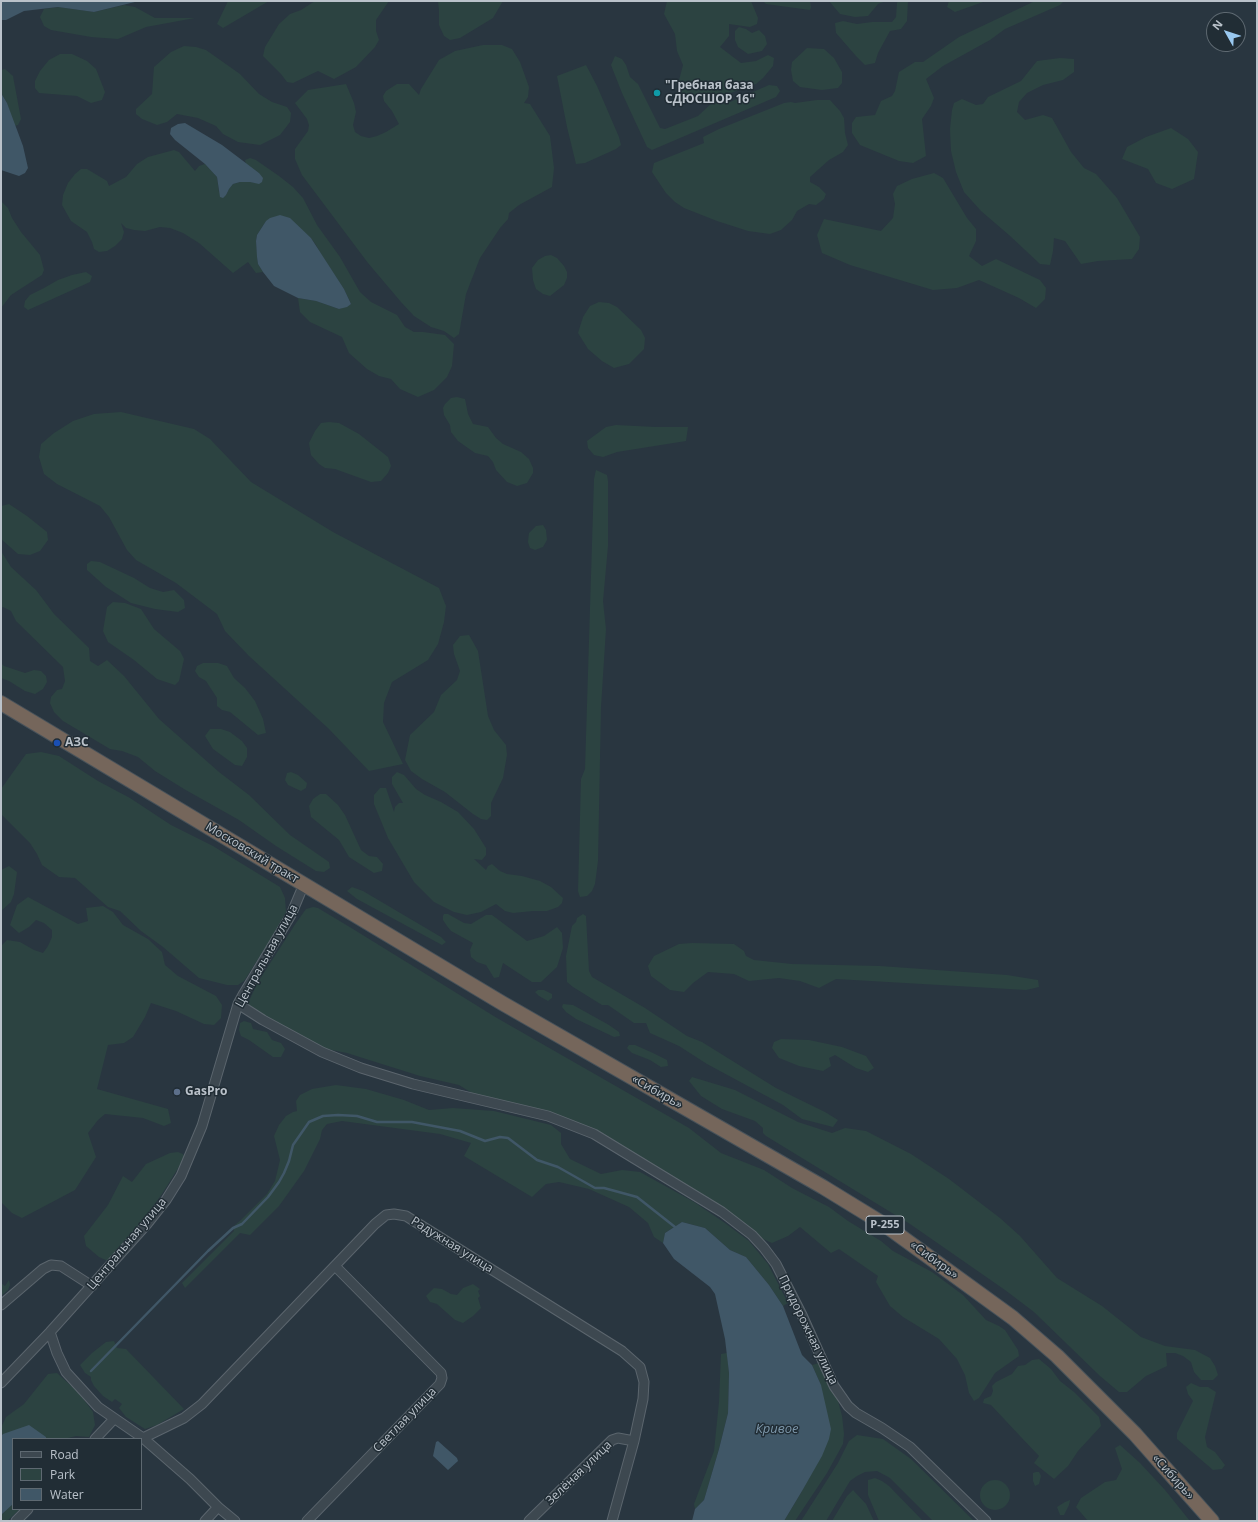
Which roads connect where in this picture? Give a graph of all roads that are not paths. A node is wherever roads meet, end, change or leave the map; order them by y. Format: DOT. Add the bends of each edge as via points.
graph roads {
  1 [pos="1,703"];
  2 [pos="304,884"];
  3 [pos="502,1003"];
  4 [pos="238,1004"];
  5 [pos="335,1266"];
  6 [pos="92,1286"];
  7 [pos="1,1305"];
  8 [pos="50,1332"];
  9 [pos="1,1383"];
  10 [pos="114,1419"];
  11 [pos="96,1438"];
  12 [pos="142,1438"];
  13 [pos="634,1441"];
  14 [pos="218,1507"];
  15 [pos="27,1510"];
  16 [pos="16,1521"];
  17 [pos="205,1521"];
  18 [pos="235,1521"];
  19 [pos="307,1521"];
  20 [pos="528,1521"];
  21 [pos="612,1521"];
  22 [pos="986,1521"];
  23 [pos="1212,1521"];
  1 -- 2 [label="highway, Московский тракт"];
  2 -- 3 [label="highway, Московский тракт"];
  2 -- 4 [label="street, Центральная улица" via="291,915"];
  3 -- 23 [label="highway, «Сибирь» / Р-255" via="859,1208 923,1251 1013,1318 1056,1356 1135,1434"];
  4 -- 6 [label="street, Центральная улица" via="202,1126 181,1176 147,1224"];
  4 -- 22 [label="street, Придорожная улица" via="322,1052 361,1068 413,1084 548,1116 594,1134 722,1212 752,1235 776,1264 834,1386 848,1406 910,1447"];
  5 -- 12 [label="street, Радужная улица" via="202,1404 184,1418"];
  5 -- 13 [label="street, Радужная улица" via="386,1215 406,1216 622,1351 635,1362 643,1372 644,1382"];
  5 -- 19 [label="street, Светлая улица" via="441,1373 442,1378 440,1384"];
  6 -- 7 [label="street" via="61,1266 51,1264"];
  6 -- 8 [label="street, Центральная улица"];
  8 -- 9 [label="street, Центральная улица"];
  8 -- 10 [label="street" via="66,1372 98,1407"];
  10 -- 11 [label="street"];
  10 -- 12 [label="street"];
  12 -- 14 [label="street"];
  13 -- 20 [label="street, Зелёная улица" via="618,1438 612,1440"];
  13 -- 21 [label="street, Радужная улица"];
  14 -- 17 [label="street"];
  14 -- 18 [label="street"];
  15 -- 16 [label="street"];
}
